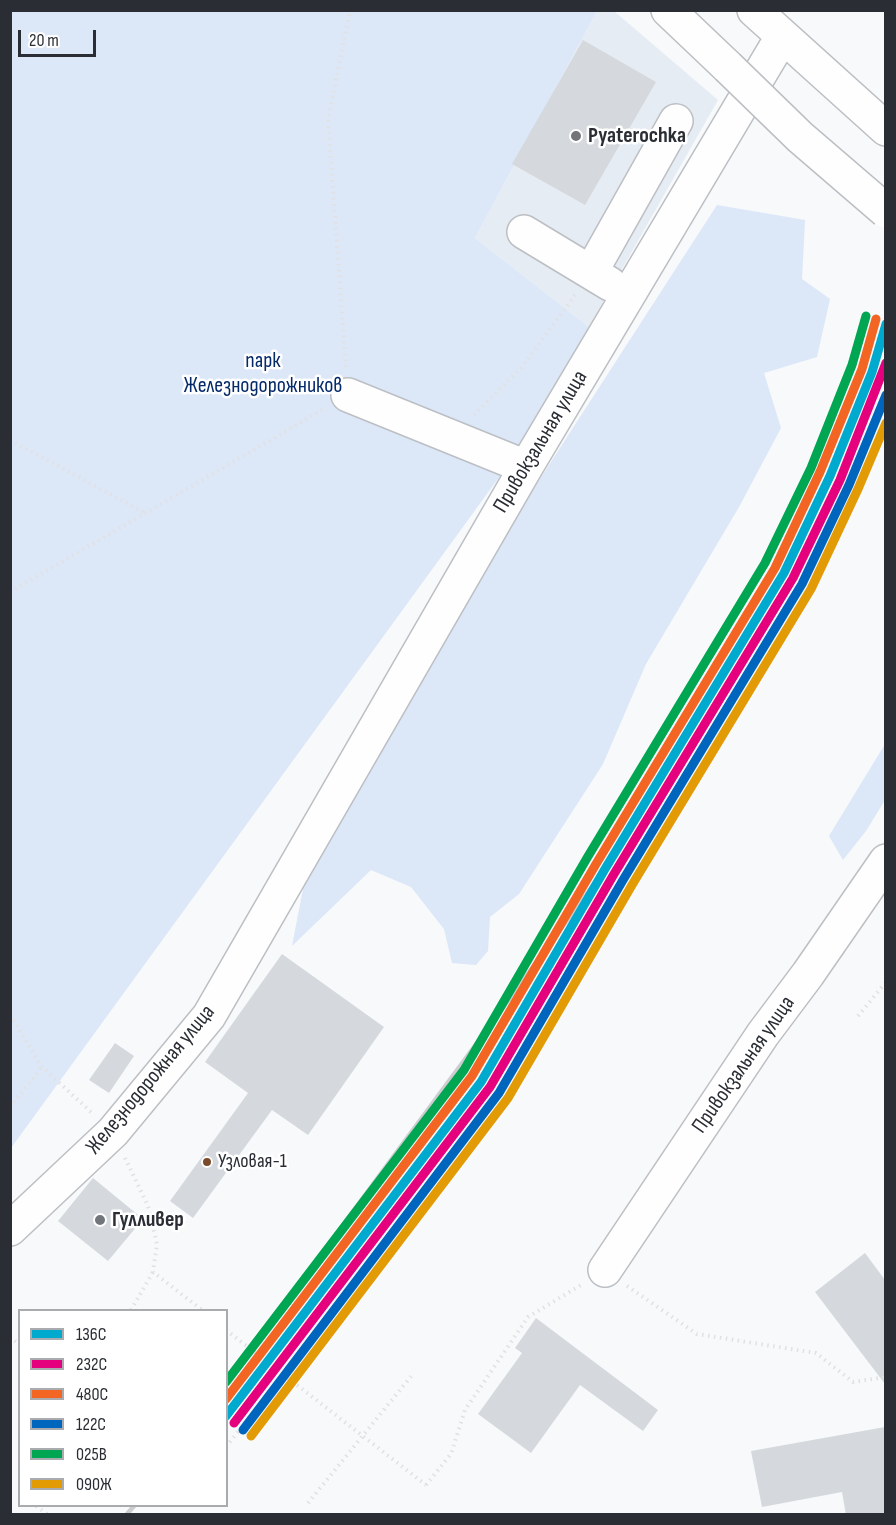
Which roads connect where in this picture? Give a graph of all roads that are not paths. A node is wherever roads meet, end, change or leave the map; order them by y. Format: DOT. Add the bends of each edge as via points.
graph roads {
  1 [pos="668,10"];
  2 [pos="754,10"];
  3 [pos="782,37"];
  4 [pos="676,121"];
  5 [pos="885,129"];
  6 [pos="885,212"];
  7 [pos="524,232"];
  8 [pos="591,272"];
  9 [pos="628,294"];
  10 [pos="348,395"];
  11 [pos="526,467"];
  12 [pos="304,851"];
  13 [pos="885,861"];
  14 [pos="10,1229"];
  15 [pos="605,1270"];
  1 -- 6 [label="street, bridge" via="800,137"];
  2 -- 3 [label="street"];
  3 -- 5 [label="street"];
  3 -- 9 [label="street, Привокзальная улица"];
  4 -- 8 [label="street"];
  7 -- 8 [label="street"];
  8 -- 9 [label="street"];
  9 -- 11 [label="street, Привокзальная улица"];
  10 -- 11 [label="street"];
  11 -- 12 [label="street, Привокзальная улица"];
  12 -- 14 [label="street, Железнодорожная улица" via="209,1016 113,1132"];
  13 -- 15 [label="street, Привокзальная улица"];
}
